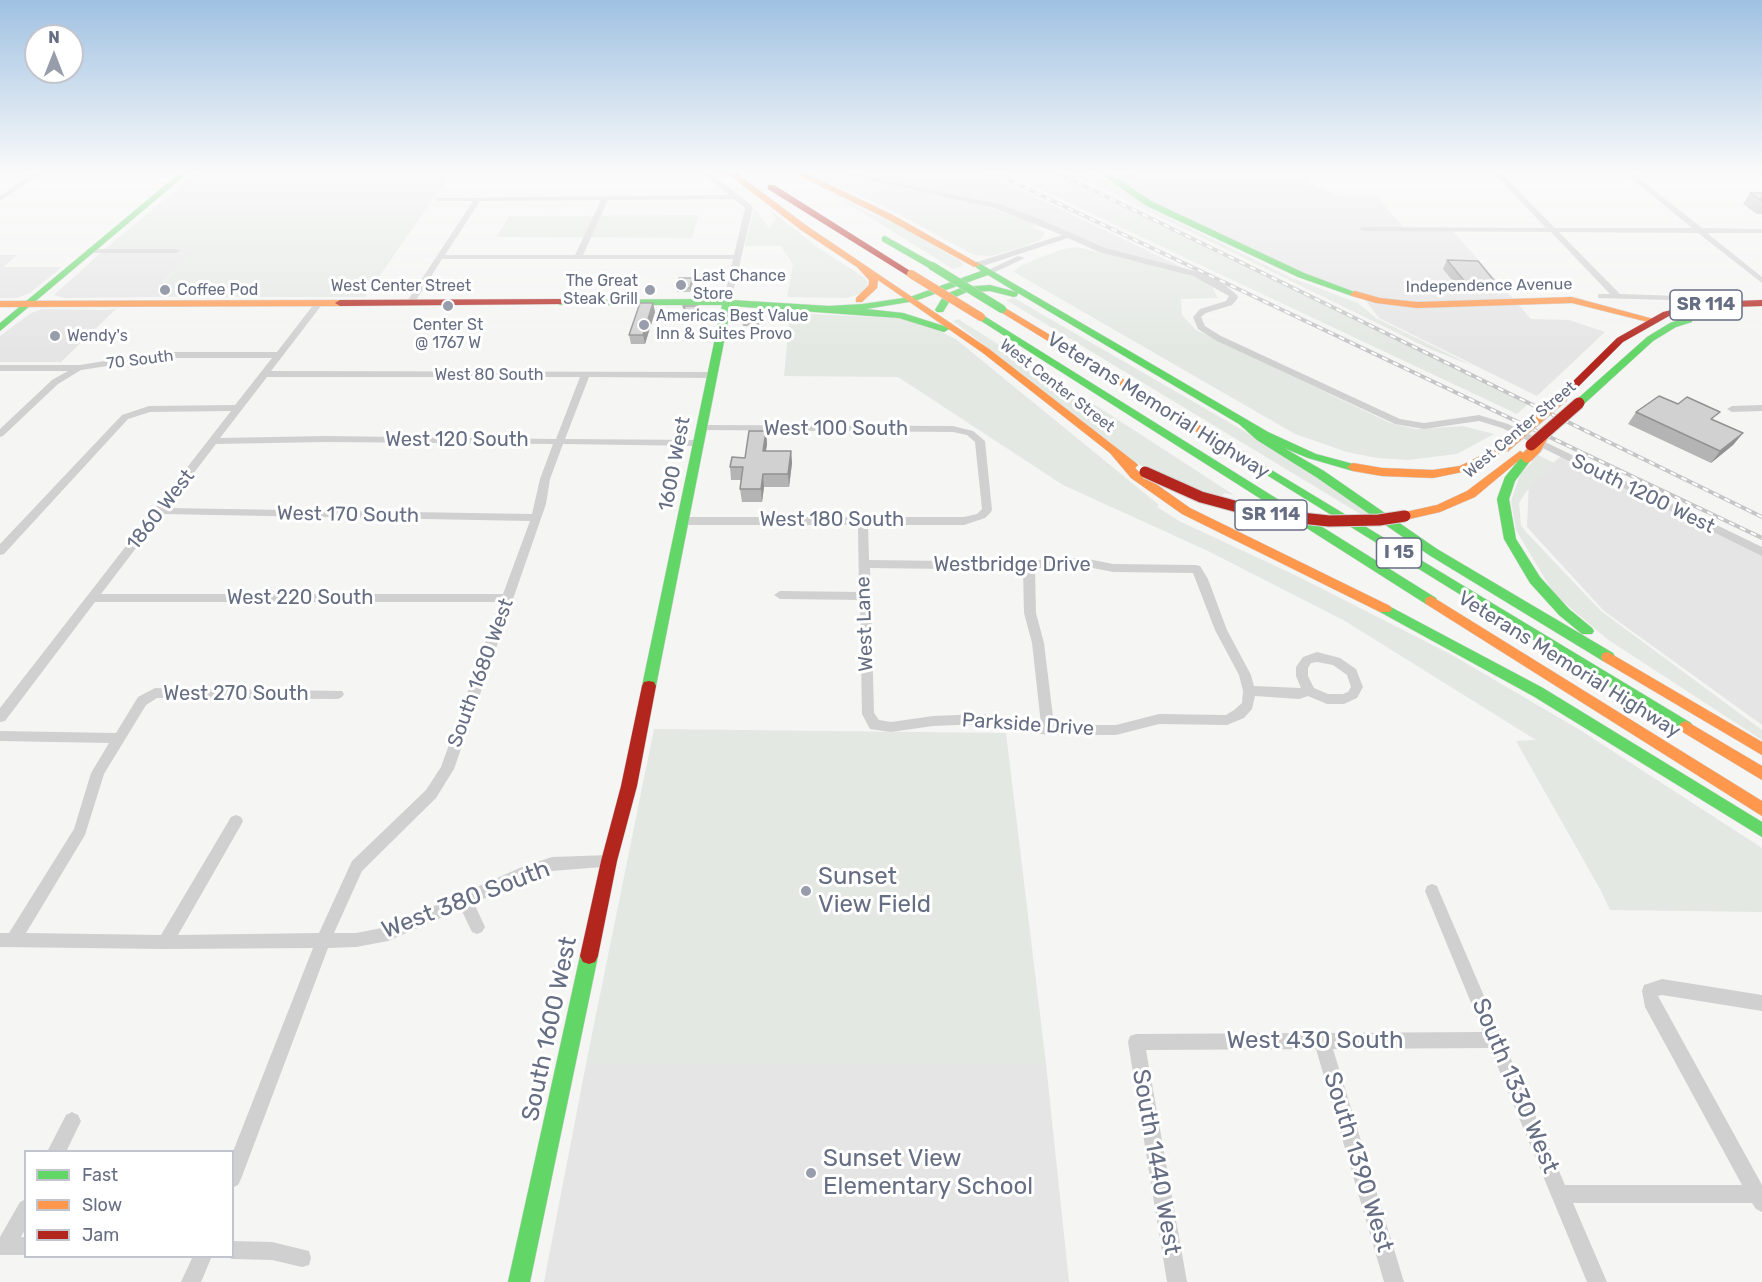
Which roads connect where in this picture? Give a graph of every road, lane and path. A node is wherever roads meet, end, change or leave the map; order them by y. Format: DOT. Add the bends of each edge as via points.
graph roads {
  1 [pos="114,232"];
  2 [pos="456,232"];
  3 [pos="590,232"];
  4 [pos="743,232"];
  5 [pos="810,232"];
  6 [pos="843,232"];
  7 [pos="875,232"];
  8 [pos="917,232"];
  9 [pos="1058,232"];
  10 [pos="1209,232"];
  11 [pos="1555,232"];
  12 [pos="1701,232"];
  13 [pos="1070,238"];
  14 [pos="176,251"];
  15 [pos="90,252"];
  16 [pos="440,257"];
  17 [pos="738,257"];
  18 [pos="578,258"];
  19 [pos="861,266"];
  20 [pos="983,268"];
  21 [pos="1762,281"];
  22 [pos="906,295"];
  23 [pos="1601,297"];
  24 [pos="1618,297"];
  25 [pos="1706,299"];
  26 [pos="859,300"];
  27 [pos="321,302"];
  28 [pos="1039,302"];
  29 [pos="410,303"];
  30 [pos="727,303"];
  31 [pos="1762,303"];
  32 [pos="0,304"];
  33 [pos="29,304"];
  34 [pos="802,306"];
  35 [pos="829,309"];
  36 [pos="1762,311"];
  37 [pos="1735,312"];
  38 [pos="1652,320"];
  39 [pos="944,321"];
  40 [pos="0,328"];
  41 [pos="986,351"];
  42 [pos="280,355"];
  43 [pos="0,368"];
  44 [pos="80,368"];
  45 [pos="266,374"];
  46 [pos="585,375"];
  47 [pos="712,375"];
  48 [pos="1582,400"];
  49 [pos="239,408"];
  50 [pos="1762,408"];
  51 [pos="1732,409"];
  52 [pos="1241,420"];
  53 [pos="702,429"];
  54 [pos="0,434"];
  55 [pos="214,441"];
  56 [pos="559,441"];
  57 [pos="699,443"];
  58 [pos="1115,454"];
  59 [pos="1523,456"];
  60 [pos="160,512"];
  61 [pos="981,516"];
  62 [pos="536,518"];
  63 [pos="863,519"];
  64 [pos="683,520"];
  65 [pos="0,551"];
  66 [pos="1762,552"];
  67 [pos="864,564"];
  68 [pos="1029,566"];
  69 [pos="780,595"];
  70 [pos="865,596"];
  71 [pos="92,598"];
  72 [pos="508,598"];
  73 [pos="1249,691"];
  74 [pos="1309,691"];
  75 [pos="338,694"];
  76 [pos="0,717"];
  77 [pos="875,725"];
  78 [pos="1048,730"];
  79 [pos="0,736"];
  80 [pos="1740,736"];
  81 [pos="119,738"];
  82 [pos="1762,749"];
  83 [pos="1762,774"];
  84 [pos="629,786"];
  85 [pos="1762,809"];
  86 [pos="236,821"];
  87 [pos="1762,830"];
  88 [pos="609,861"];
  89 [pos="1432,891"];
  90 [pos="465,901"];
  91 [pos="477,927"];
  92 [pos="7,940"];
  93 [pos="323,941"];
  94 [pos="165,942"];
  95 [pos="1762,1003"];
  96 [pos="1495,1040"];
  97 [pos="1322,1041"];
  98 [pos="1136,1042"];
  99 [pos="72,1121"];
  100 [pos="57,1150"];
  101 [pos="234,1174"];
  102 [pos="1560,1194"];
  103 [pos="1760,1198"];
  104 [pos="24,1212"];
  105 [pos="3,1245"];
  106 [pos="24,1245"];
  107 [pos="234,1250"];
  108 [pos="202,1258"];
  109 [pos="302,1258"];
  110 [pos="191,1282"];
  111 [pos="519,1282"];
  112 [pos="1177,1282"];
  113 [pos="1394,1282"];
  114 [pos="1597,1282"];
  1 -- 15 [label="main road"];
  2 -- 16 [label="street"];
  3 -- 18 [label="street"];
  4 -- 17 [label="street, 1600 West"];
  5 -- 19 [label="main road"];
  6 -- 85 [label="main road, Veterans Memorial Highway / I 15, bridge"];
  7 -- 83 [label="main road, Veterans Memorial Highway / I 15, bridge"];
  8 -- 20 [label="main road"];
  9 -- 13 [label="street"];
  10 -- 38 [label="main road, Independence Avenue" via="1291,271 1378,301 1417,306 1572,300"];
  11 -- 24 [label="street"];
  12 -- 21 [label="street"];
  13 -- 20 [label="street, West Center Street"];
  13 -- 20 [label="street, West Center Street"];
  13 -- 66 [label="street, South 1200 West" via="1112,254 1196,274 1222,286 1234,298 1199,313 1197,321 1201,327 1398,422 1424,426 1479,418 1505,426"];
  14 -- 15 [label="street"];
  15 -- 33 [label="main road"];
  16 -- 18 [label="street"];
  16 -- 29 [label="street"];
  17 -- 18 [label="street"];
  17 -- 30 [label="street, 1600 West"];
  19 -- 22 [label="main road"];
  19 -- 26 [label="main road" via="874,286"];
  20 -- 22 [label="main road, West Center Street / SR 114"];
  20 -- 28 [label="main road, West Center Street / SR 114"];
  22 -- 26 [label="main road, West Center Street / SR 114"];
  22 -- 35 [label="main road, West Center Street" via="876,305"];
  22 -- 39 [label="main road, West Center Street"];
  23 -- 24 [label="street"];
  24 -- 25 [label="street"];
  26 -- 34 [label="main road, West Center Street / SR 114"];
  27 -- 29 [label="main road, West Center Street / SR 114"];
  27 -- 33 [label="main road, West Center Street / SR 114"];
  27 -- 42 [label="street, 1860 West"];
  28 -- 39 [label="main road" via="999,290 966,289 951,294 943,302 940,309"];
  28 -- 52 [label="main road, West Center Street / SR 114"];
  29 -- 30 [label="main road, West Center Street / SR 114"];
  30 -- 34 [label="main road, West Center Street / SR 114"];
  30 -- 47 [label="main road, 1600 West"];
  31 -- 38 [label="main road, West Center Street / SR 114" via="1707,305"];
  32 -- 33 [label="main road, West Center Street"];
  33 -- 40 [label="main road"];
  34 -- 35 [label="main road, West Center Street / SR 114"];
  35 -- 41 [label="main road, SR 114" via="912,318"];
  36 -- 37 [label="main road, West Center Street / SR 114"];
  37 -- 38 [label="main road" via="1716,310"];
  37 -- 48 [label="main road, West Center Street / SR 114" via="1697,318 1666,329"];
  38 -- 48 [label="main road" via="1655,326 1611,362"];
  38 -- 52 [label="main road, West Center Street / SR 114, bridge" via="1620,340 1504,447 1463,469 1418,474 1344,465 1300,452"];
  39 -- 41 [label="main road, West Center Street"];
  41 -- 58 [label="main road, West Center Street / SR 114"];
  42 -- 44 [label="street, 70 South" via="161,355"];
  42 -- 45 [label="street, 1860 West"];
  43 -- 44 [label="street, 70 South"];
  44 -- 54 [label="street" via="56,382"];
  45 -- 46 [label="street, West 80 South"];
  45 -- 49 [label="street, 1860 West"];
  46 -- 47 [label="street, West 80 South"];
  46 -- 56 [label="street, South 1680 West"];
  47 -- 53 [label="main road, 1600 West"];
  48 -- 59 [label="main road, West Center Street / SR 114, bridge" via="1543,435 1536,448"];
  49 -- 55 [label="street, 1860 West"];
  49 -- 65 [label="street" via="136,412 121,421"];
  50 -- 51 [label="street"];
  52 -- 80 [label="main road" via="1261,438 1433,552"];
  53 -- 57 [label="main road, 1600 West"];
  53 -- 61 [label="street, West 100 South" via="953,429 970,433 980,441 987,510"];
  55 -- 56 [label="street, West 120 South"];
  55 -- 60 [label="street, 1860 West"];
  56 -- 57 [label="street, West 120 South"];
  56 -- 62 [label="street, South 1680 West"];
  57 -- 64 [label="main road, 1600 West"];
  58 -- 59 [label="main road, West Center Street / SR 114, bridge" via="1201,497 1264,514 1336,521 1404,516 1440,508 1471,494"];
  58 -- 87 [label="main road" via="1135,475 1186,512 1461,649"];
  59 -- 80 [label="main road" via="1509,480 1503,510 1510,539 1535,580 1583,628"];
  60 -- 62 [label="street, West 170 South"];
  60 -- 71 [label="street, 1860 West"];
  61 -- 63 [label="street, West 180 South" via="964,521"];
  62 -- 72 [label="street, South 1680 West"];
  63 -- 64 [label="street, West 180 South"];
  63 -- 67 [label="street, West Lane"];
  64 -- 84 [label="main road, 1600 West"];
  67 -- 68 [label="street, Westbridge Drive"];
  67 -- 70 [label="street, West Lane"];
  68 -- 73 [label="street, Westbridge Drive" via="1083,562 1113,568 1196,569"];
  68 -- 78 [label="street" via="1030,613 1038,643"];
  69 -- 70 [label="street"];
  70 -- 77 [label="street, West Lane" via="868,714"];
  71 -- 72 [label="street, West 220 South"];
  71 -- 76 [label="street, 1860 West"];
  72 -- 93 [label="street, South 1680 West" via="447,769 431,794 357,866"];
  73 -- 74 [label="street"];
  73 -- 78 [label="street, Parkside Drive" via="1248,705 1227,720 1159,719 1116,730"];
  74 -- 74 [label="street" via="1327,699 1344,699 1356,691 1357,682 1342,664 1317,657 1307,660 1302,667"];
  75 -- 81 [label="street, West 270 South" via="155,693 142,701"];
  77 -- 78 [label="street, Parkside Drive" via="982,719"];
  79 -- 81 [label="street"];
  80 -- 82 [label="main road"];
  81 -- 92 [label="street, West 270 South" via="98,774 80,831"];
  84 -- 88 [label="main road, South 1600 West"];
  86 -- 94 [label="street"];
  88 -- 90 [label="street, West 380 South" via="552,864"];
  88 -- 111 [label="main road, South 1600 West"];
  89 -- 96 [label="street, South 1330 West"];
  90 -- 91 [label="street"];
  90 -- 93 [label="street, West 380 South" via="388,934"];
  92 -- 94 [label="street"];
  93 -- 94 [label="street"];
  93 -- 101 [label="street, South 1680 West"];
  95 -- 103 [label="street" via="1662,987 1650,991 1651,1001"];
  96 -- 97 [label="street, West 430 South"];
  96 -- 102 [label="street, South 1330 West"];
  97 -- 98 [label="street, West 430 South"];
  97 -- 113 [label="street, South 1390 West"];
  98 -- 112 [label="street, South 1440 West"];
  99 -- 100 [label="street"];
  102 -- 103 [label="street"];
  102 -- 114 [label="street, South 1330 West"];
  104 -- 105 [label="street"];
  105 -- 106 [label="street"];
  107 -- 109 [label="street" via="272,1251"];
  108 -- 110 [label="street"];
}
